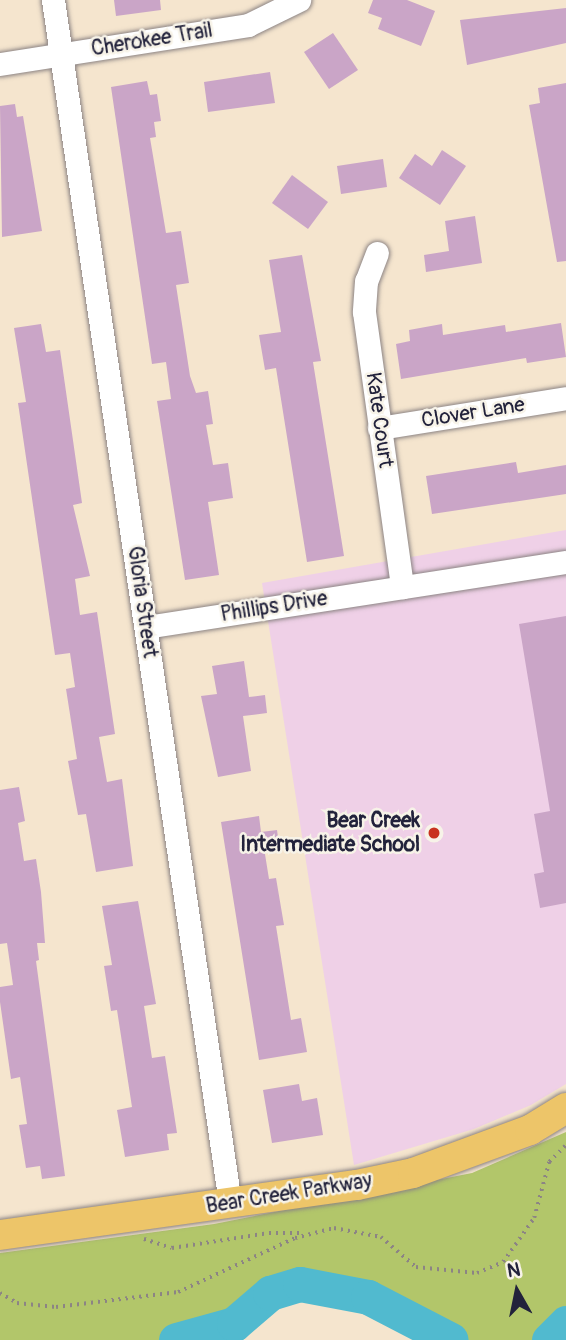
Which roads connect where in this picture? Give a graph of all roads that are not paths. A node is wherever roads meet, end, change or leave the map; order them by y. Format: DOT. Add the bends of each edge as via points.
graph roads {
  1 [pos="53,0"];
  2 [pos="299,0"];
  3 [pos="61,54"];
  4 [pos="0,64"];
  5 [pos="377,253"];
  6 [pos="566,398"];
  7 [pos="379,428"];
  8 [pos="566,562"];
  9 [pos="402,587"];
  10 [pos="146,627"];
  11 [pos="566,1108"];
  12 [pos="230,1203"];
  13 [pos="0,1235"];
  1 -- 3 [label="street, Gloria Street"];
  2 -- 3 [label="street, Cherokee Trail" via="248,25"];
  3 -- 4 [label="street, Cherokee Trail"];
  3 -- 10 [label="street, Gloria Street"];
  5 -- 7 [label="street, Kate Court" via="366,281 364,312"];
  6 -- 7 [label="street, Clover Lane"];
  7 -- 9 [label="street, Kate Court"];
  8 -- 9 [label="street, Phillips Drive"];
  9 -- 10 [label="street, Phillips Drive"];
  10 -- 12 [label="street, Gloria Street"];
  11 -- 12 [label="main road, Bear Creek Parkway" via="530,1130 473,1154 413,1172"];
  12 -- 13 [label="main road, Bear Creek Parkway"];
}
